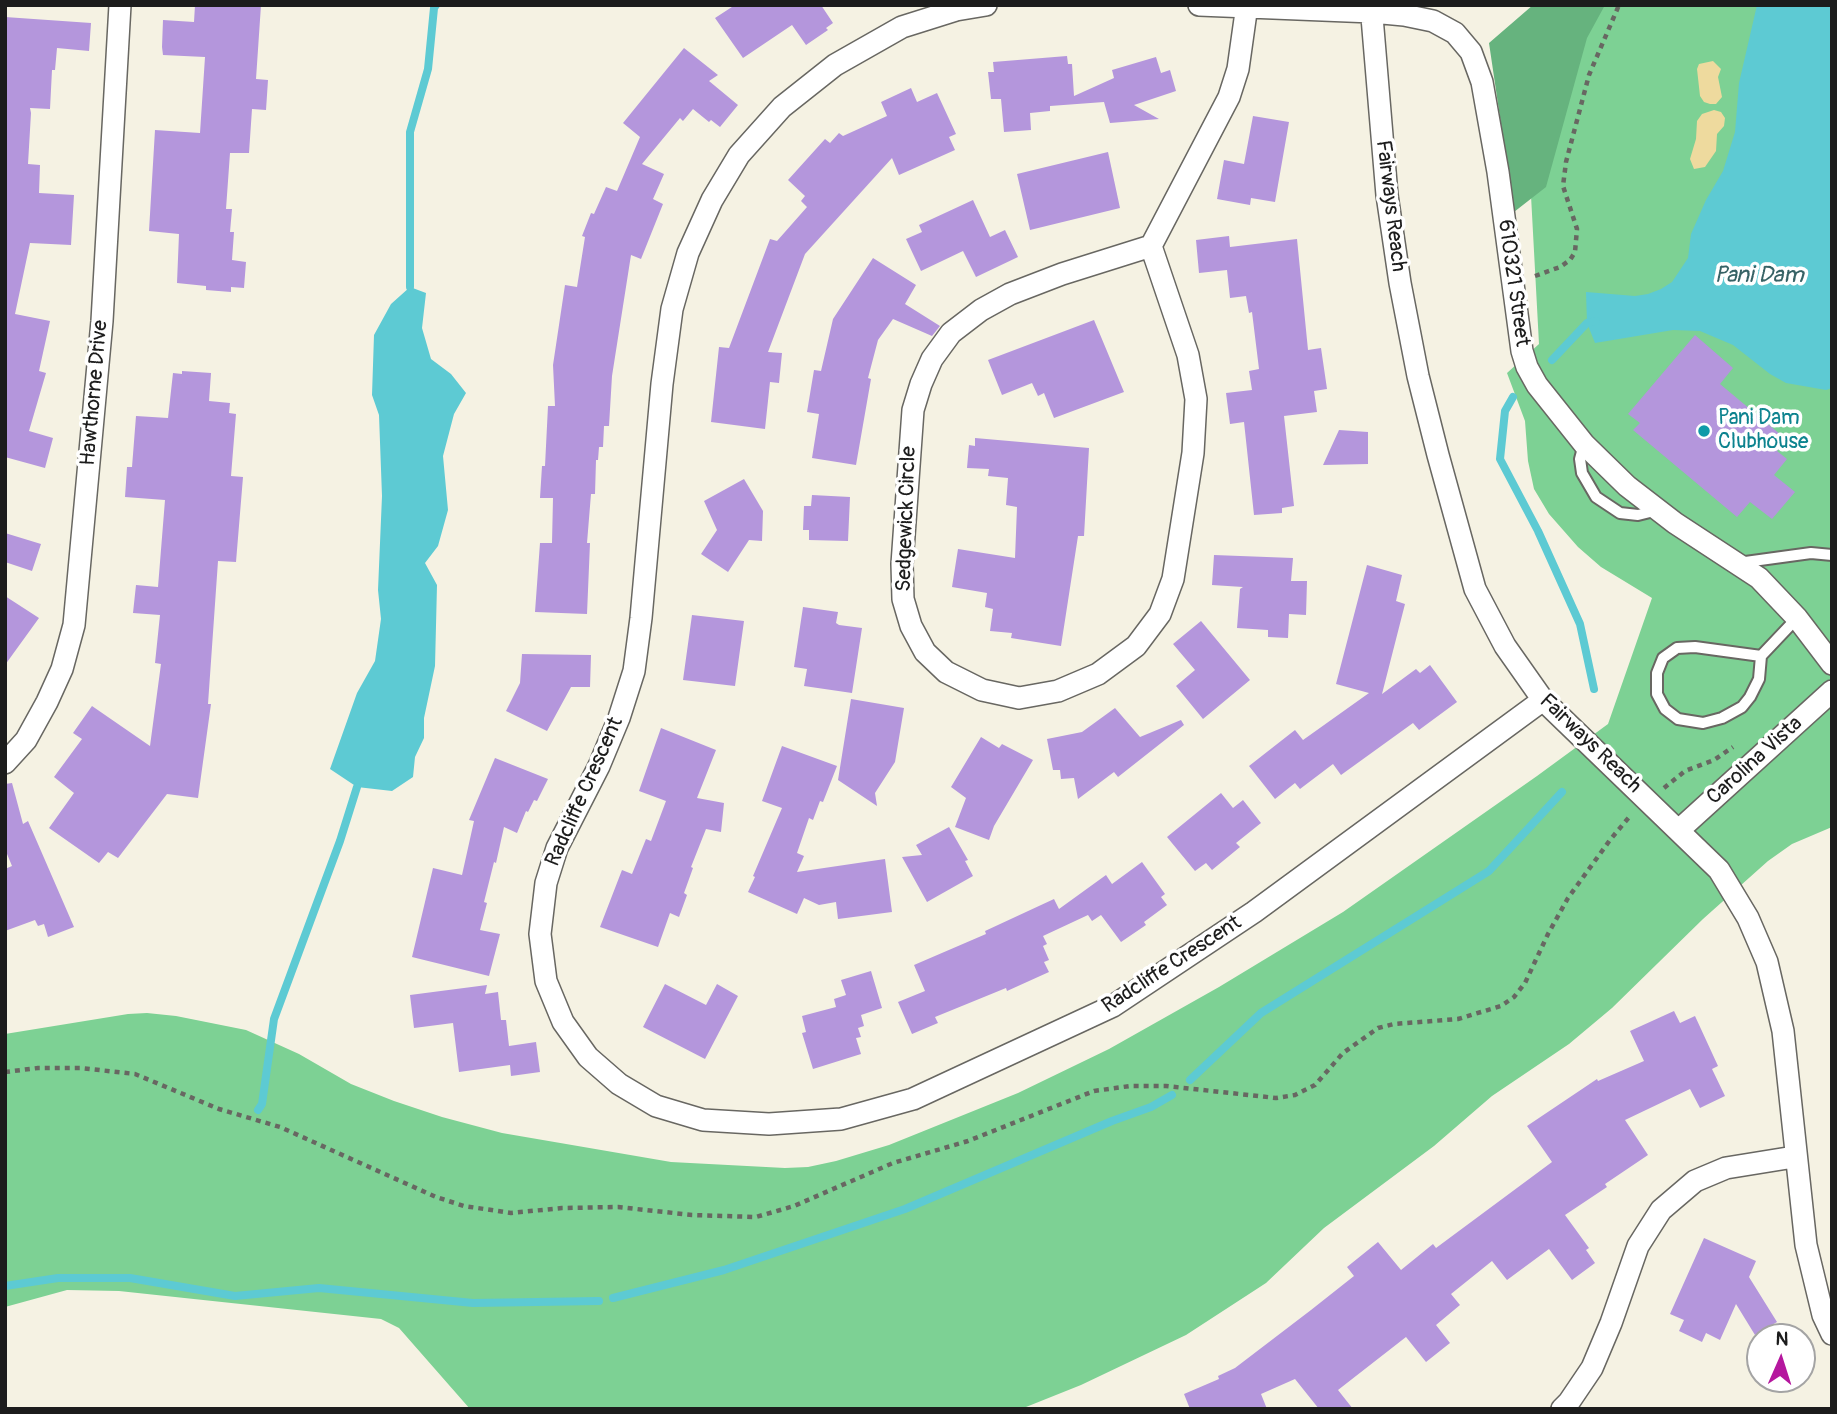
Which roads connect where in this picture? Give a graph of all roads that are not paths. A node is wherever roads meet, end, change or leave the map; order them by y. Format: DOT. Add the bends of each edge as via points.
graph roads {
  1 [pos="120,5"];
  2 [pos="986,5"];
  3 [pos="1199,5"];
  4 [pos="1247,6"];
  5 [pos="1371,8"];
  6 [pos="1151,246"];
  7 [pos="1584,444"];
  8 [pos="1658,510"];
  9 [pos="1832,555"];
  10 [pos="1738,563"];
  11 [pos="1797,618"];
  12 [pos="1761,656"];
  13 [pos="1832,664"];
  14 [pos="1832,691"];
  15 [pos="1542,700"];
  16 [pos="5,762"];
  17 [pos="1679,830"];
  18 [pos="1794,1157"];
  19 [pos="1832,1334"];
  20 [pos="1562,1409"];
  1 -- 16 [label="street, Hawthorne Drive" via="102,321 74,625 47,702 26,740"];
  2 -- 15 [label="street, Radcliffe Crescent" via="902,27 835,65 782,107 739,155 688,253 672,309 662,384 634,671 609,742 556,848 546,883 540,934 546,981 563,1022 588,1057 619,1084 656,1106 703,1120 769,1124 841,1119 913,1099 1113,1006 1254,912"];
  3 -- 4 [label="street"];
  4 -- 5 [label="street"];
  4 -- 6 [label="street" via="1229,97"];
  5 -- 7 [label="street, 610321 Street" via="1433,21 1455,33 1471,52 1482,82 1527,367"];
  5 -- 15 [label="street, Fairways Reach" via="1389,208 1434,442 1475,589 1505,646"];
  6 -- 6 [label="street, Sedgewick Circle" via="1062,274 981,310 951,333 921,384 913,410 903,599 925,652 946,672 982,690 1019,698 1058,691 1098,674 1136,646 1160,614 1173,579 1193,453 1196,399 1188,355"];
  7 -- 8 [label="street, 610321 Street"];
  7 -- 8 [label="lane" via="1582,473 1597,497 1620,513"];
  8 -- 10 [label="street, 610321 Street"];
  9 -- 10 [label="lane" via="1811,553"];
  10 -- 11 [label="street, 610321 Street"];
  11 -- 12 [label="lane"];
  11 -- 13 [label="street, 610321 Street"];
  12 -- 12 [label="lane" via="1677,648 1663,658 1657,694 1665,709 1678,719 1703,723 1722,718 1750,697 1759,679"];
  14 -- 17 [label="street, Carolina Vista"];
  15 -- 17 [label="street, Fairways Reach"];
  17 -- 18 [label="street, Fairways Reach" via="1719,870 1748,918 1767,962 1783,1031"];
  18 -- 19 [label="street, Fairways Reach" via="1806,1245"];
  18 -- 20 [label="street" via="1726,1168 1695,1181 1661,1210 1638,1246 1592,1368"];
}
